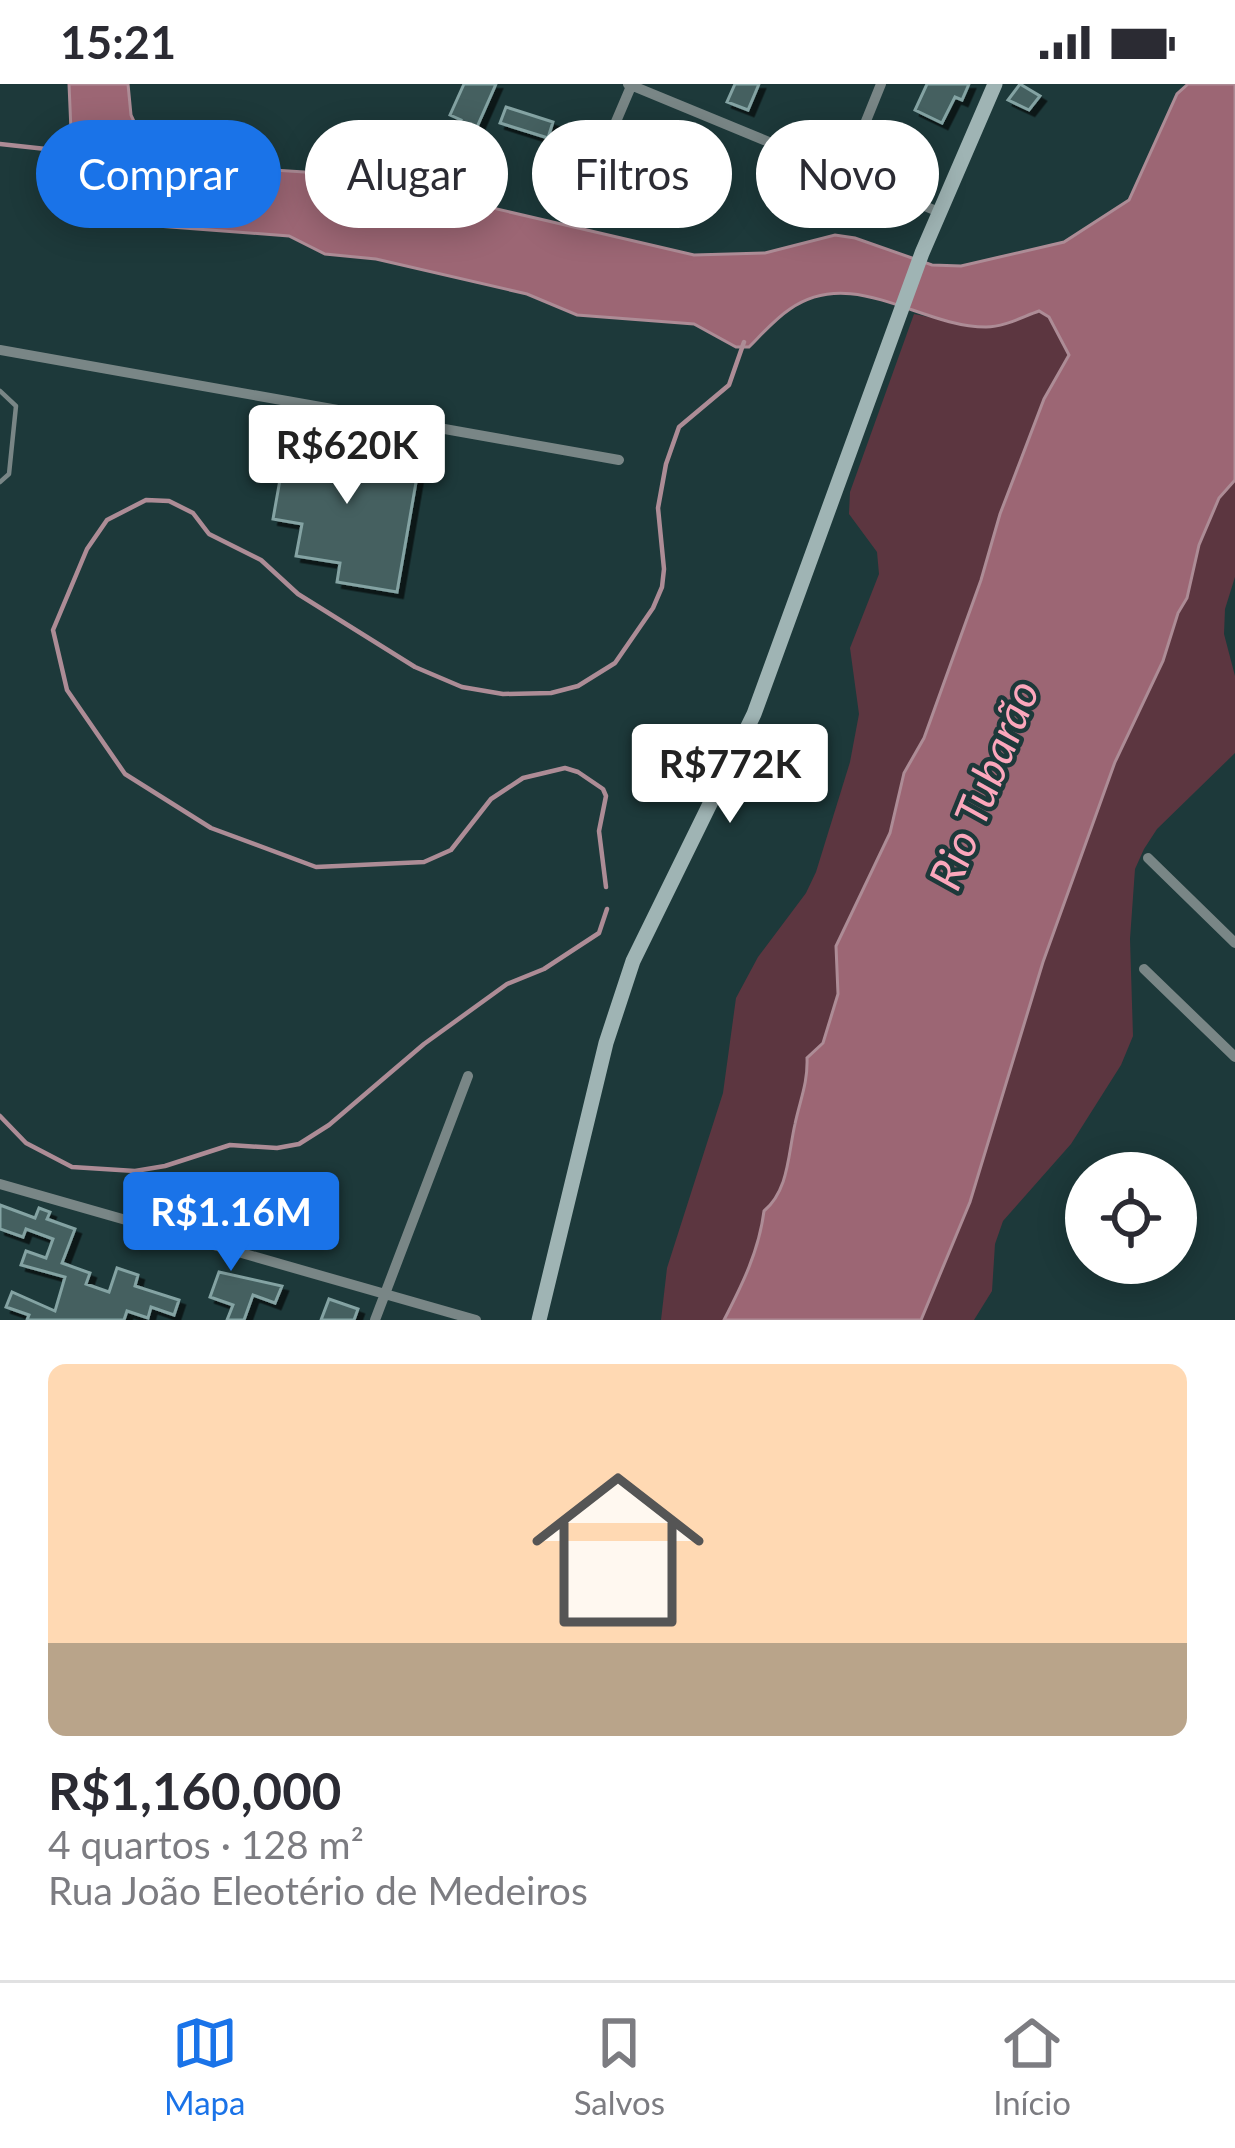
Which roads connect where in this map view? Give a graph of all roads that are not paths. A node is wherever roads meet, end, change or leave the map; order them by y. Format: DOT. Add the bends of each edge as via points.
graph roads {
  1 [pos="630,84"];
  2 [pos="881,84"];
  3 [pos="995,84"];
  4 [pos="616,120"];
  5 [pos="866,120"];
  6 [pos="756,136"];
  7 [pos="939,212"];
  8 [pos="932,228"];
  9 [pos="0,350"];
  10 [pos="0,392"];
  11 [pos="619,460"];
  12 [pos="0,482"];
  13 [pos="1148,858"];
  14 [pos="1235,943"];
  15 [pos="1144,969"];
  16 [pos="1235,1057"];
  17 [pos="468,1076"];
  18 [pos="0,1184"];
  19 [pos="385,1294"];
  20 [pos="376,1320"];
  21 [pos="476,1320"];
  22 [pos="538,1320"];
  1 -- 4 [label="street"];
  1 -- 6 [label="street"];
  2 -- 5 [label="street"];
  3 -- 7 [label="main road"];
  8 -- 22 [label="main road" via="754,714 626,980"];
  9 -- 11 [label="street"];
  10 -- 12 [label="lane" via="16,406 9,474"];
  13 -- 14 [label="street"];
  15 -- 16 [label="street"];
  17 -- 19 [label="street"];
  18 -- 19 [label="street"];
  19 -- 20 [label="street"];
  19 -- 21 [label="street"];
}
